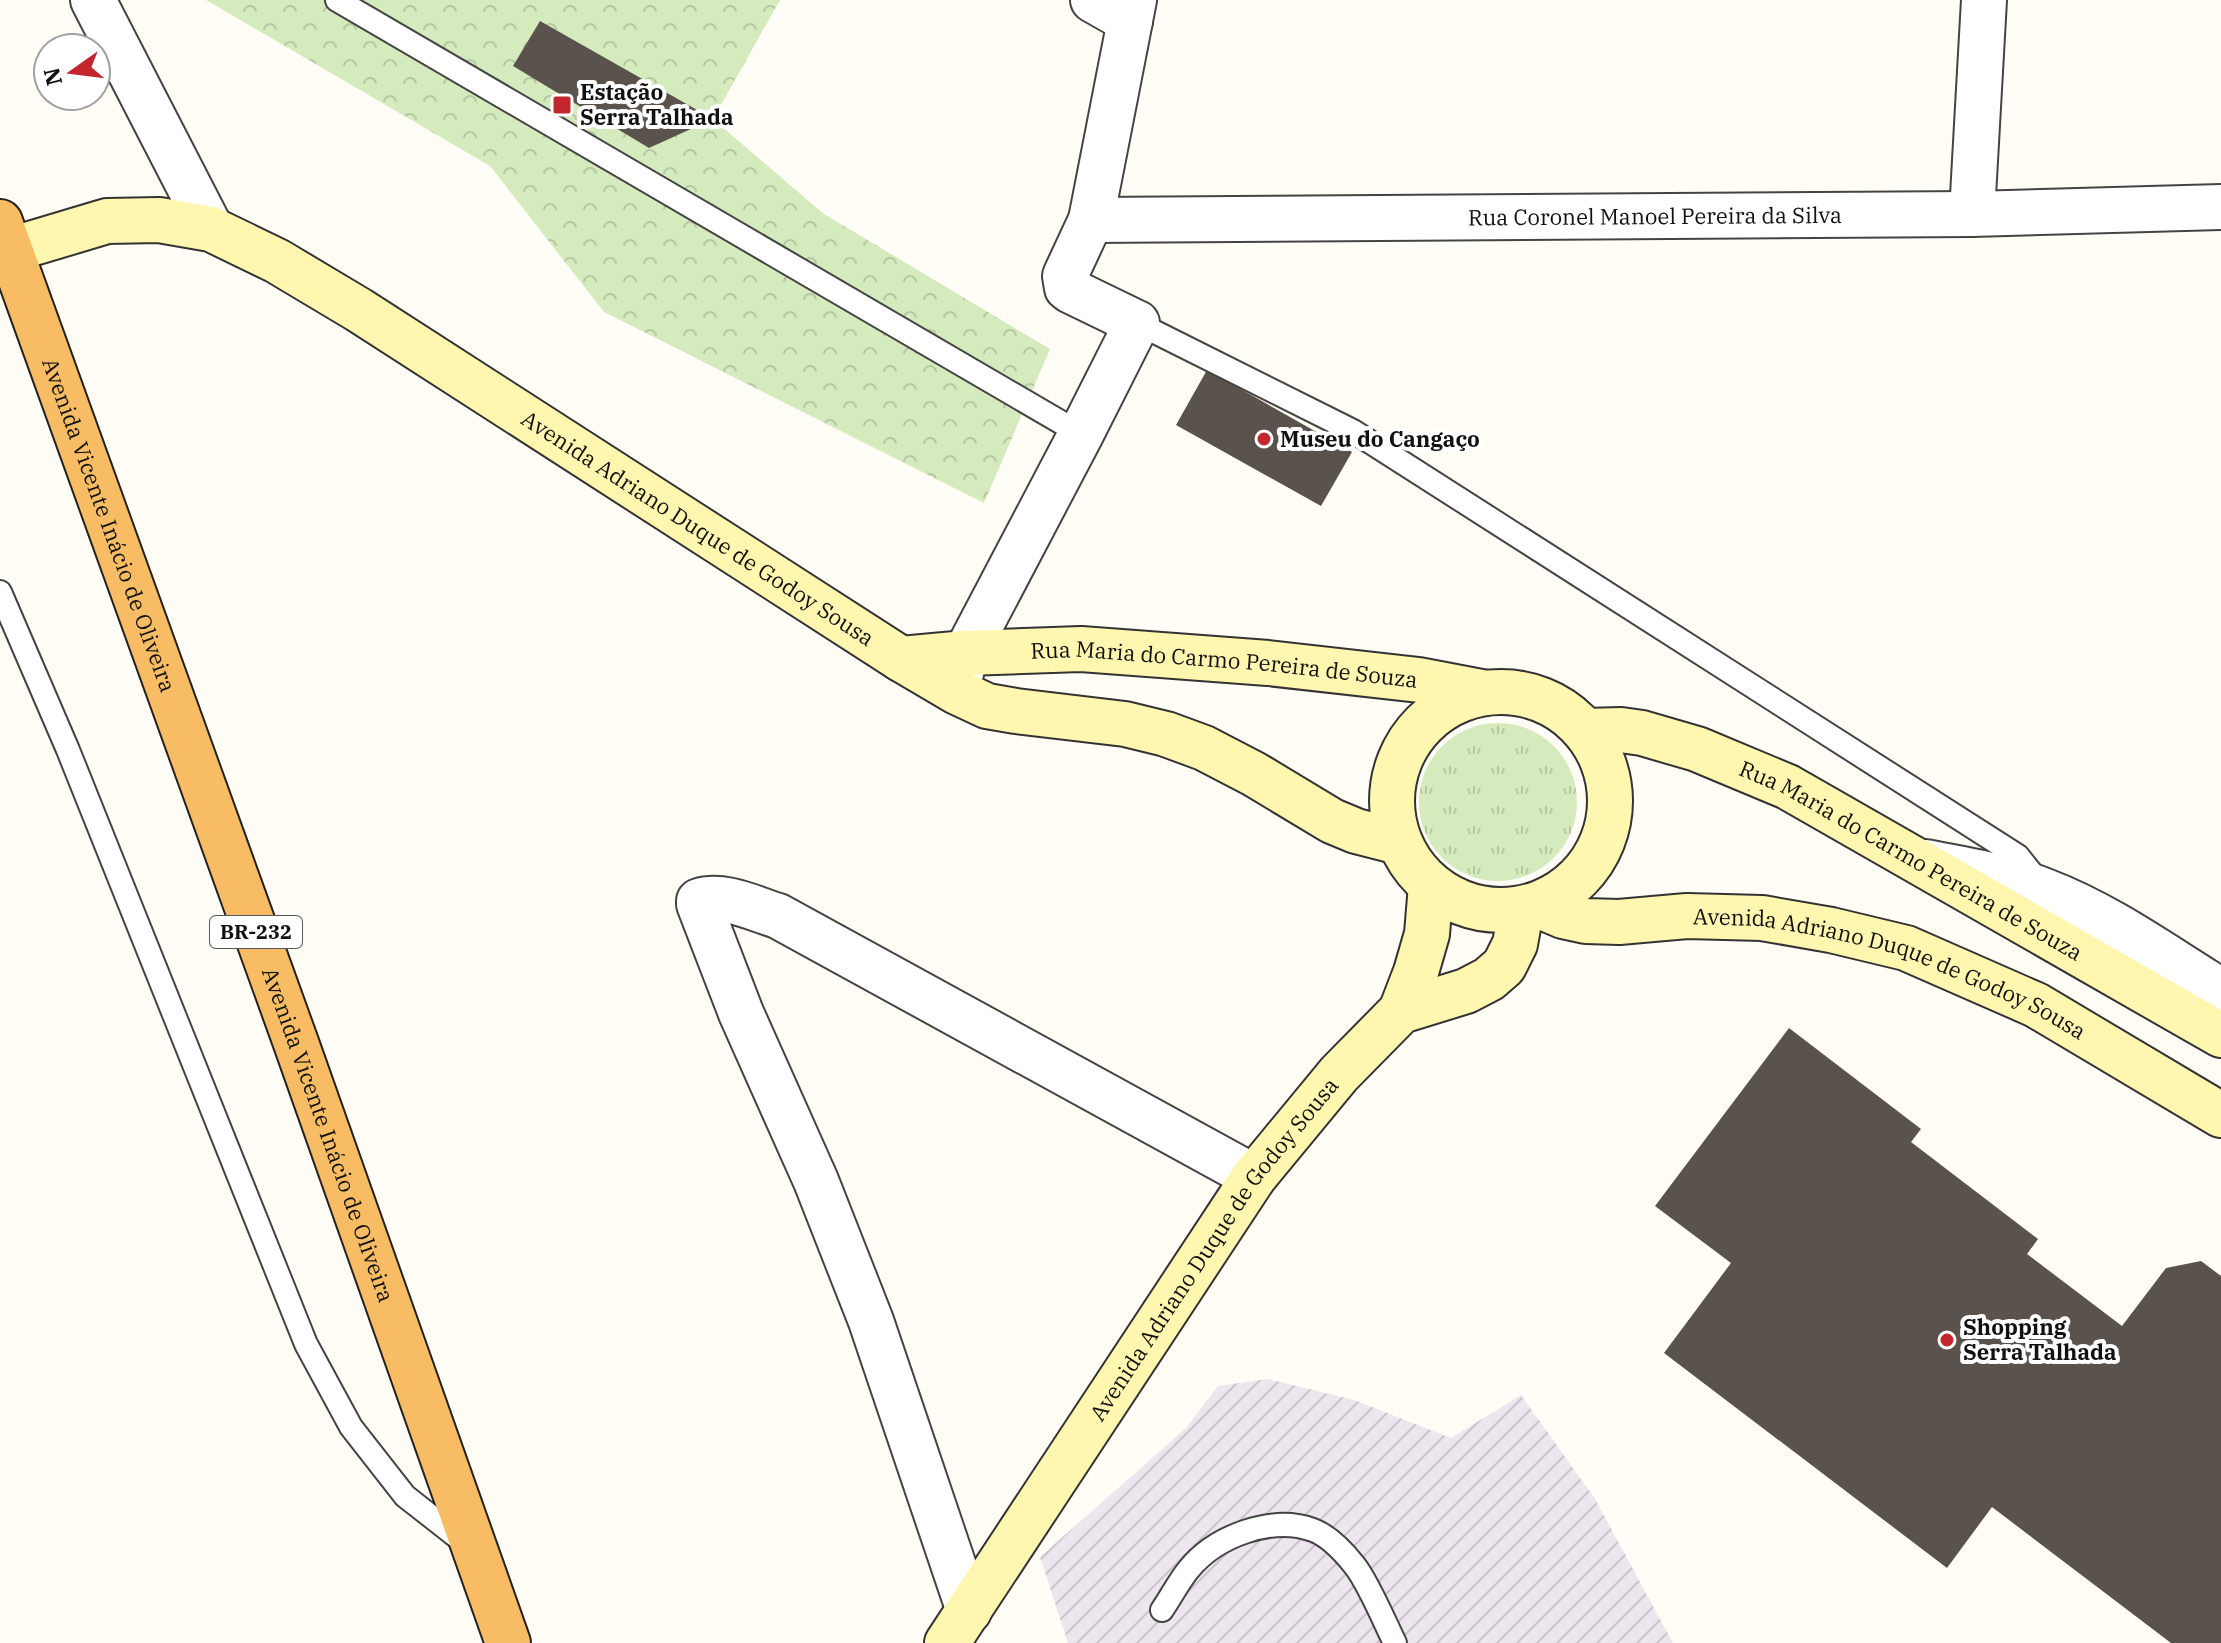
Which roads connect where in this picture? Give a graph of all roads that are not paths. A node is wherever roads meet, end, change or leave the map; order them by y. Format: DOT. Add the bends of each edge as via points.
graph roads {
  1 [pos="93,0"];
  2 [pos="337,0"];
  3 [pos="1984,0"];
  4 [pos="1119,7"];
  5 [pos="2221,207"];
  6 [pos="1972,214"];
  7 [pos="1091,220"];
  8 [pos="211,229"];
  9 [pos="5,236"];
  10 [pos="1137,323"];
  11 [pos="1081,434"];
  12 [pos="0,592"];
  13 [pos="961,673"];
  14 [pos="1482,692"];
  15 [pos="1585,731"];
  16 [pos="1399,842"];
  17 [pos="1916,860"];
  18 [pos="1431,885"];
  19 [pos="2045,890"];
  20 [pos="1529,908"];
  21 [pos="2221,991"];
  22 [pos="1401,1011"];
  23 [pos="2221,1035"];
  24 [pos="2221,1115"];
  25 [pos="1254,1177"];
  26 [pos="475,1551"];
  27 [pos="1162,1610"];
  28 [pos="958,1627"];
  29 [pos="508,1643"];
  30 [pos="1395,1643"];
  1 -- 8 [label="street"];
  2 -- 11 [label="lane"];
  3 -- 6 [label="street"];
  4 -- 7 [label="street"];
  5 -- 6 [label="street, Rua Coronel Manoel Pereira da Silva"];
  6 -- 7 [label="street, Rua Coronel Manoel Pereira da Silva"];
  7 -- 10 [label="street" via="1065,276 1067,288"];
  8 -- 9 [label="main road, Avenida Adriano Duque de Godoy Sousa" via="159,220 107,221"];
  8 -- 13 [label="main road, Avenida Adriano Duque de Godoy Sousa" via="359,310 901,659"];
  9 -- 26 [label="highway, Avenida Vicente Inácio de Oliveira / BR-232"];
  10 -- 11 [label="street"];
  10 -- 19 [label="lane" via="1353,431 2018,856"];
  11 -- 13 [label="street"];
  12 -- 26 [label="lane" via="306,1344 351,1427 405,1496"];
  13 -- 14 [label="main road, Rua Maria do Carmo Pereira de Souza" via="1081,649 1253,662"];
  13 -- 16 [label="main road, Avenida Adriano Duque de Godoy Sousa" via="974,702 1166,734 1241,767 1332,821"];
  14 -- 15 [label="main road" via="1521,693 1556,706"];
  14 -- 16 [label="main road" via="1425,721 1405,747 1393,778 1391,810"];
  15 -- 17 [label="main road, Rua Maria do Carmo Pereira de Souza" via="1632,731 1697,749 1788,787"];
  15 -- 20 [label="main road" via="1605,764 1612,802 1605,840 1586,873"];
  16 -- 18 [label="main road"];
  17 -- 19 [label="street"];
  17 -- 23 [label="main road, Rua Maria do Carmo Pereira de Souza"];
  18 -- 20 [label="main road" via="1448,898 1483,911"];
  18 -- 22 [label="main road" via="1427,934"];
  19 -- 21 [label="street" via="2095,913"];
  20 -- 22 [label="main road, Avenida Adriano Duque de Godoy Sousa" via="1504,966 1489,979"];
  20 -- 24 [label="main road, Avenida Adriano Duque de Godoy Sousa" via="1586,921 1762,918 1906,948 2036,1005"];
  22 -- 25 [label="main road, Avenida Adriano Duque de Godoy Sousa" via="1339,1074"];
  25 -- 28 [label="main road, Avenida Adriano Duque de Godoy Sousa"];
  25 -- 28 [label="street" via="778,916 725,900 699,901 871,1321"];
  26 -- 29 [label="highway, Avenida Vicente Inácio de Oliveira / BR-232"];
  27 -- 30 [label="lane" via="1190,1567 1220,1543 1285,1524 1332,1541 1356,1567"];
}
